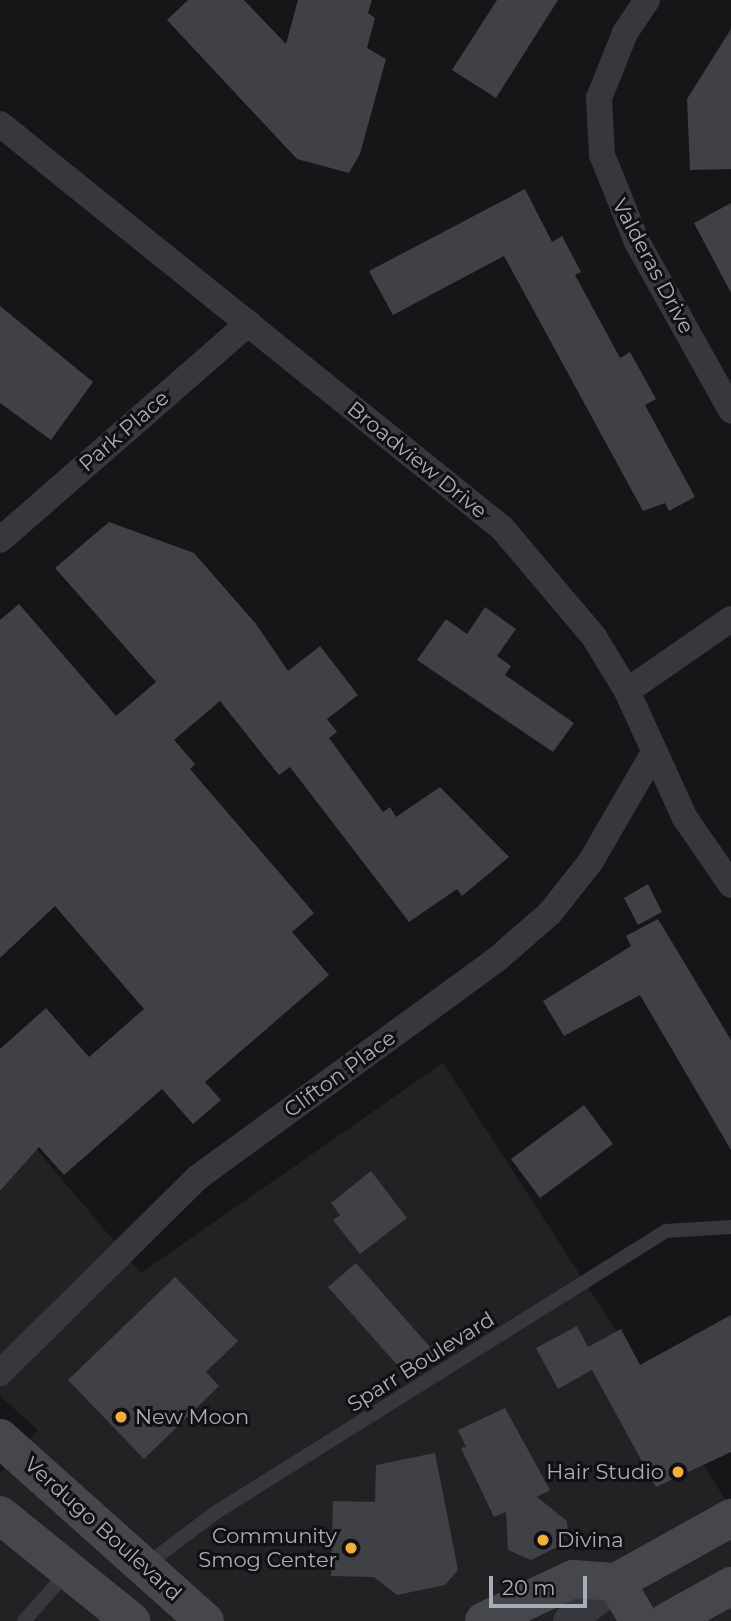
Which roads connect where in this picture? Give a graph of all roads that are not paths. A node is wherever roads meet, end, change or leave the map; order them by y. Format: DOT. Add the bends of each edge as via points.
graph roads {
  1 [pos="647,0"];
  2 [pos="0,124"];
  3 [pos="249,323"];
  4 [pos="731,410"];
  5 [pos="0,540"];
  6 [pos="731,619"];
  7 [pos="627,691"];
  8 [pos="653,754"];
  9 [pos="731,885"];
  10 [pos="731,1227"];
  11 [pos="0,1373"];
  12 [pos="0,1438"];
  13 [pos="0,1515"];
  14 [pos="731,1518"];
  15 [pos="145,1566"];
  16 [pos="68,1571"];
  17 [pos="616,1582"];
  18 [pos="731,1586"];
  19 [pos="24,1621"];
  20 [pos="131,1621"];
  21 [pos="205,1621"];
  22 [pos="484,1621"];
  23 [pos="569,1621"];
  24 [pos="639,1621"];
  25 [pos="668,1621"];
  1 -- 4 [label="street, Valderas Drive" via="625,33 599,98 602,155 621,210"];
  2 -- 3 [label="street, Broadview Drive"];
  3 -- 5 [label="street, Park Place"];
  3 -- 7 [label="street, Broadview Drive" via="502,528 557,588"];
  6 -- 7 [label="street"];
  7 -- 8 [label="street, Broadview Drive"];
  8 -- 9 [label="street, Broadview Drive" via="685,818"];
  8 -- 11 [label="street, Clifton Place" via="591,861 550,912 496,960 197,1178"];
  10 -- 15 [label="lane, Sparr Boulevard" via="666,1231 215,1513"];
  12 -- 15 [label="main road, Verdugo Boulevard"];
  13 -- 16 [label="main road"];
  14 -- 17 [label="main road"];
  15 -- 21 [label="main road, Verdugo Boulevard"];
  16 -- 19 [label="lane"];
  16 -- 20 [label="main road"];
  17 -- 22 [label="main road" via="573,1579"];
  17 -- 23 [label="street"];
  17 -- 24 [label="main road"];
  18 -- 25 [label="main road"];
}
